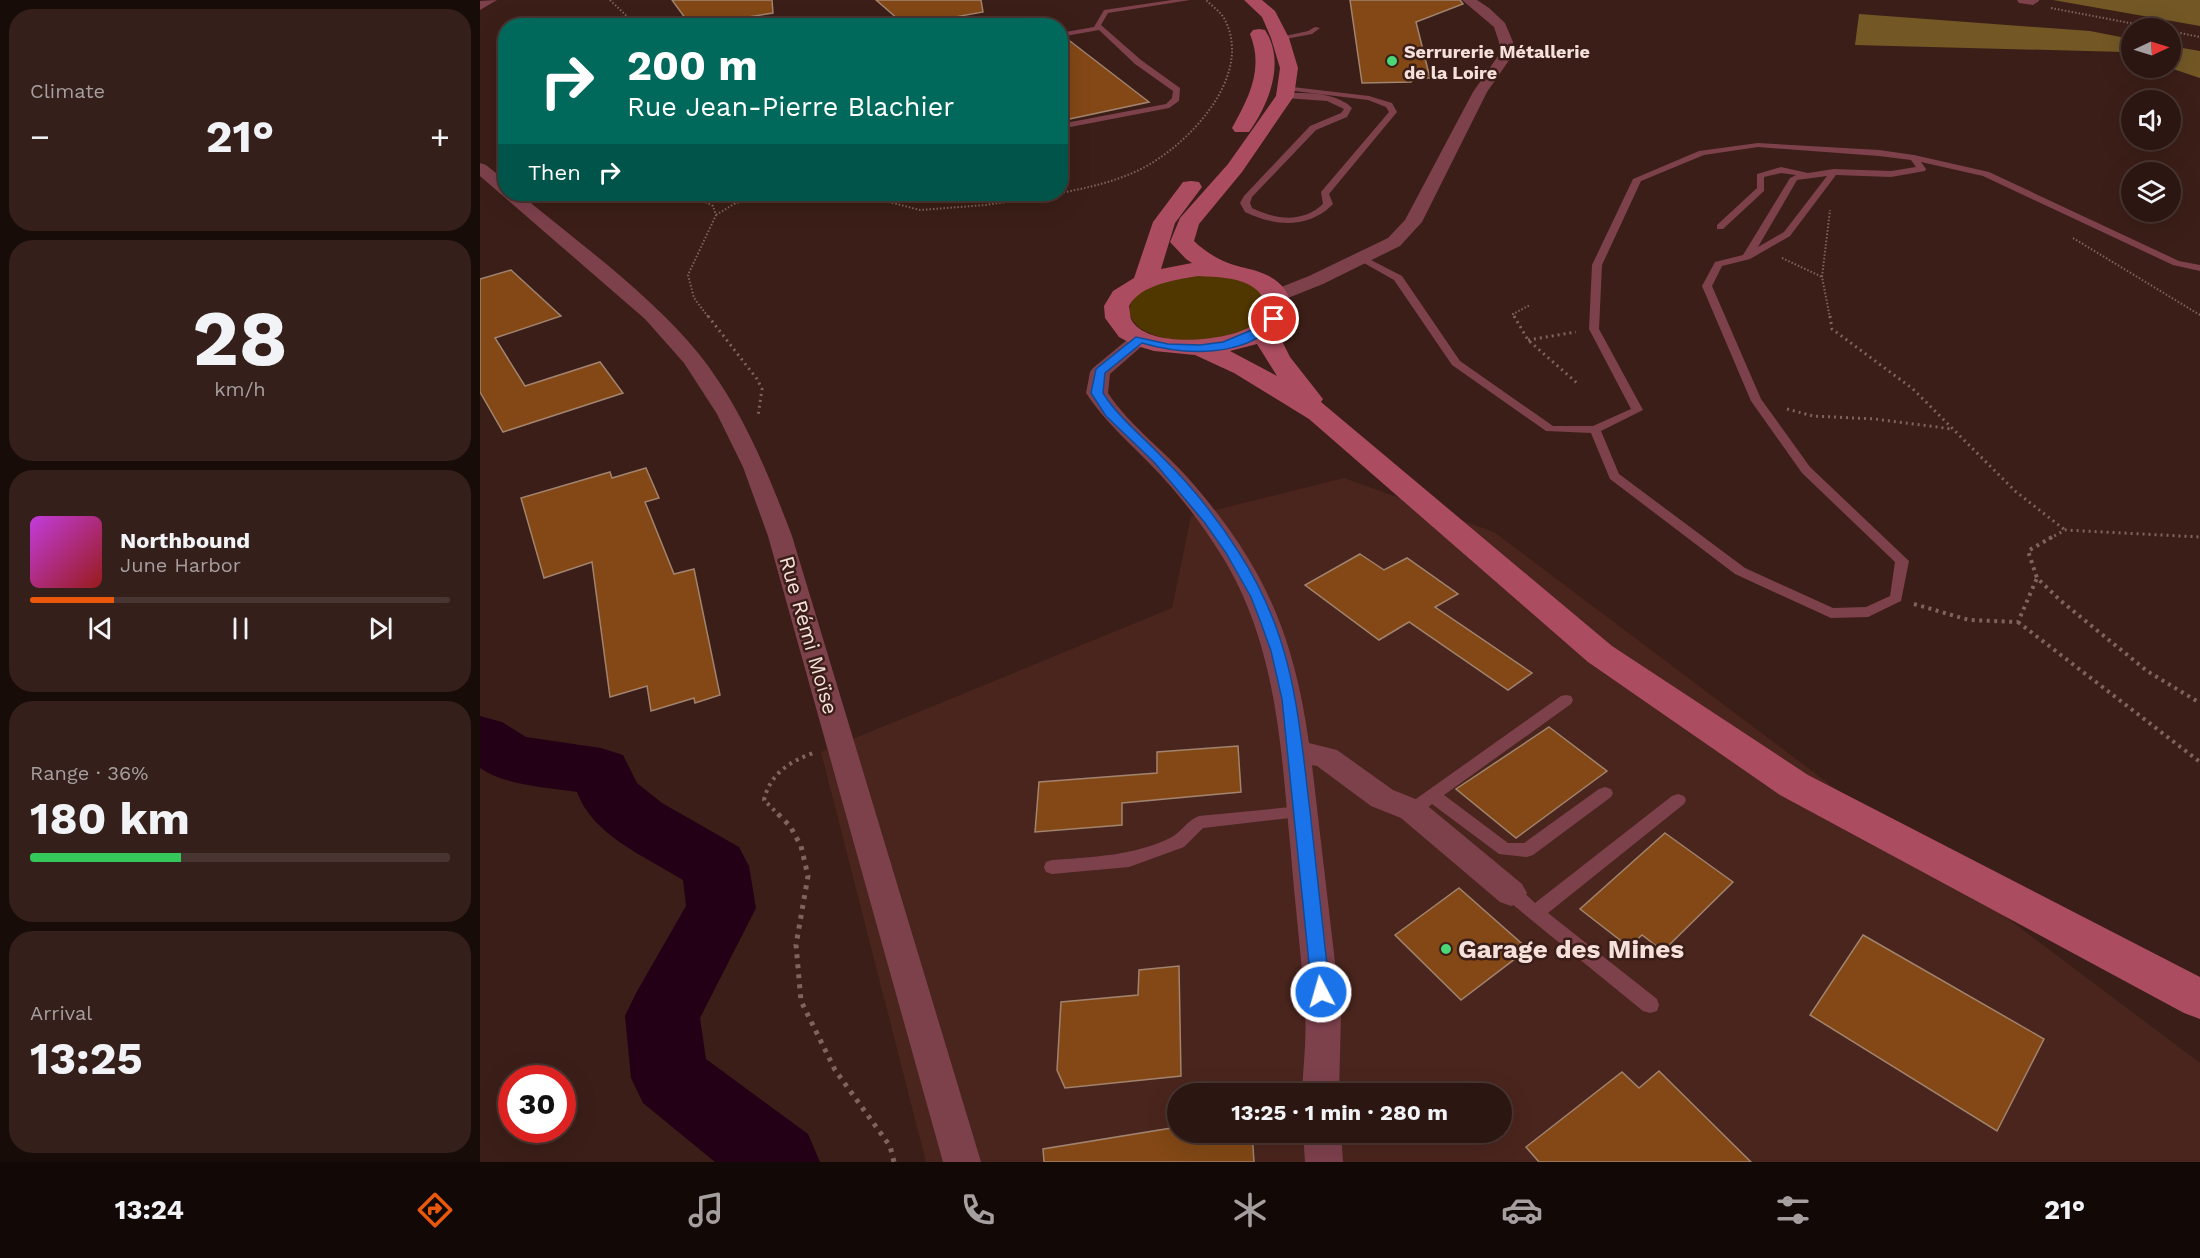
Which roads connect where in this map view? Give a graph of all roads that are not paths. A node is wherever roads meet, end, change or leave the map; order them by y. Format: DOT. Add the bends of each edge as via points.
graph roads {
  1 [pos="491,0"];
  2 [pos="1187,0"];
  3 [pos="1232,0"];
  4 [pos="1252,0"];
  5 [pos="1468,0"];
  6 [pos="480,6"];
  7 [pos="1100,28"];
  8 [pos="1068,34"];
  9 [pos="1322,36"];
  10 [pos="1280,38"];
  11 [pos="1286,92"];
  12 [pos="1068,125"];
  13 [pos="1914,158"];
  14 [pos="480,168"];
  15 [pos="1834,172"];
  16 [pos="1812,176"];
  17 [pos="498,183"];
  18 [pos="518,201"];
  19 [pos="1720,226"];
  20 [pos="1747,256"];
  21 [pos="1362,258"];
  22 [pos="2200,268"];
  23 [pos="1226,271"];
  24 [pos="1145,281"];
  25 [pos="1270,290"];
  26 [pos="1263,330"];
  27 [pos="1140,339"];
  28 [pos="1200,348"];
  29 [pos="1318,413"];
  30 [pos="1595,430"];
  31 [pos="1566,699"];
  32 [pos="1296,754"];
  33 [pos="1605,793"];
  34 [pos="1678,800"];
  35 [pos="1422,802"];
  36 [pos="1302,812"];
  37 [pos="1052,867"];
  38 [pos="1511,893"];
  39 [pos="1535,913"];
  40 [pos="2200,999"];
  41 [pos="1650,1005"];
  42 [pos="1320,1083"];
  43 [pos="1323,1143"];
  44 [pos="962,1162"];
  45 [pos="1324,1162"];
  1 -- 6 [label="street"];
  2 -- 7 [label="lane" via="1106,11 1097,26"];
  3 -- 24 [label="main road" via="1250,18 1263,41 1268,66 1261,94 1236,141 1164,222"];
  4 -- 10 [label="main road" via="1269,15"];
  5 -- 21 [label="street" via="1500,26 1506,42 1505,56 1480,92 1413,222 1394,242"];
  7 -- 8 [label="lane"];
  7 -- 12 [label="lane" via="1177,90 1176,99 1169,106"];
  9 -- 10 [label="lane" via="1314,31"];
  10 -- 11 [label="main road" via="1289,68"];
  11 -- 11 [label="lane" via="1334,100 1348,108 1344,115 1313,128 1248,196 1248,210 1268,219 1312,216 1322,211 1328,204 1324,194 1393,112 1389,105 1369,98"];
  11 -- 23 [label="main road" via="1235,168 1188,223 1182,242 1194,254"];
  13 -- 15 [label="lane" via="1922,169 1891,174"];
  13 -- 22 [label="lane" via="1986,174 2176,263"];
  13 -- 30 [label="lane" via="1758,145 1702,153 1637,179 1597,264 1594,329 1637,410"];
  14 -- 17 [label="street"];
  15 -- 16 [label="lane"];
  15 -- 20 [label="lane" via="1787,234"];
  16 -- 19 [label="lane" via="1780,170 1760,176 1761,189"];
  16 -- 20 [label="lane" via="1794,178"];
  18 -- 44 [label="street, Rue Rémi Moïse" via="660,323 692,359 728,414 754,467 780,536"];
  20 -- 30 [label="lane" via="1718,264 1707,286 1755,399 1806,470 1902,561 1896,598 1868,612 1831,613 1740,571 1614,476"];
  21 -- 25 [label="street" via="1316,280"];
  21 -- 30 [label="lane" via="1398,278 1456,363 1550,429"];
  23 -- 24 [label="main road" via="1198,269"];
  23 -- 25 [label="main road"];
  24 -- 27 [label="main road" via="1118,303 1117,316 1124,329"];
  25 -- 26 [label="main road" via="1279,307"];
  26 -- 28 [label="main road" via="1246,339"];
  26 -- 29 [label="main road" via="1278,359"];
  27 -- 28 [label="main road" via="1167,347"];
  27 -- 32 [label="street" via="1100,372 1097,393 1111,414 1159,460 1198,506 1233,553 1258,597 1278,651"];
  28 -- 29 [label="main road" via="1243,367"];
  29 -- 40 [label="main road" via="1591,646 1686,714 1794,784"];
  31 -- 35 [label="lane"];
  32 -- 35 [label="street" via="1327,758 1382,798"];
  32 -- 36 [label="street"];
  33 -- 35 [label="lane" via="1527,850 1504,849"];
  34 -- 39 [label="lane"];
  35 -- 38 [label="street"];
  36 -- 37 [label="lane" via="1199,822 1178,842 1129,860"];
  36 -- 42 [label="street" via="1323,1014"];
  38 -- 39 [label="lane"];
  39 -- 41 [label="lane"];
  43 -- 45 [label="street"];
}
